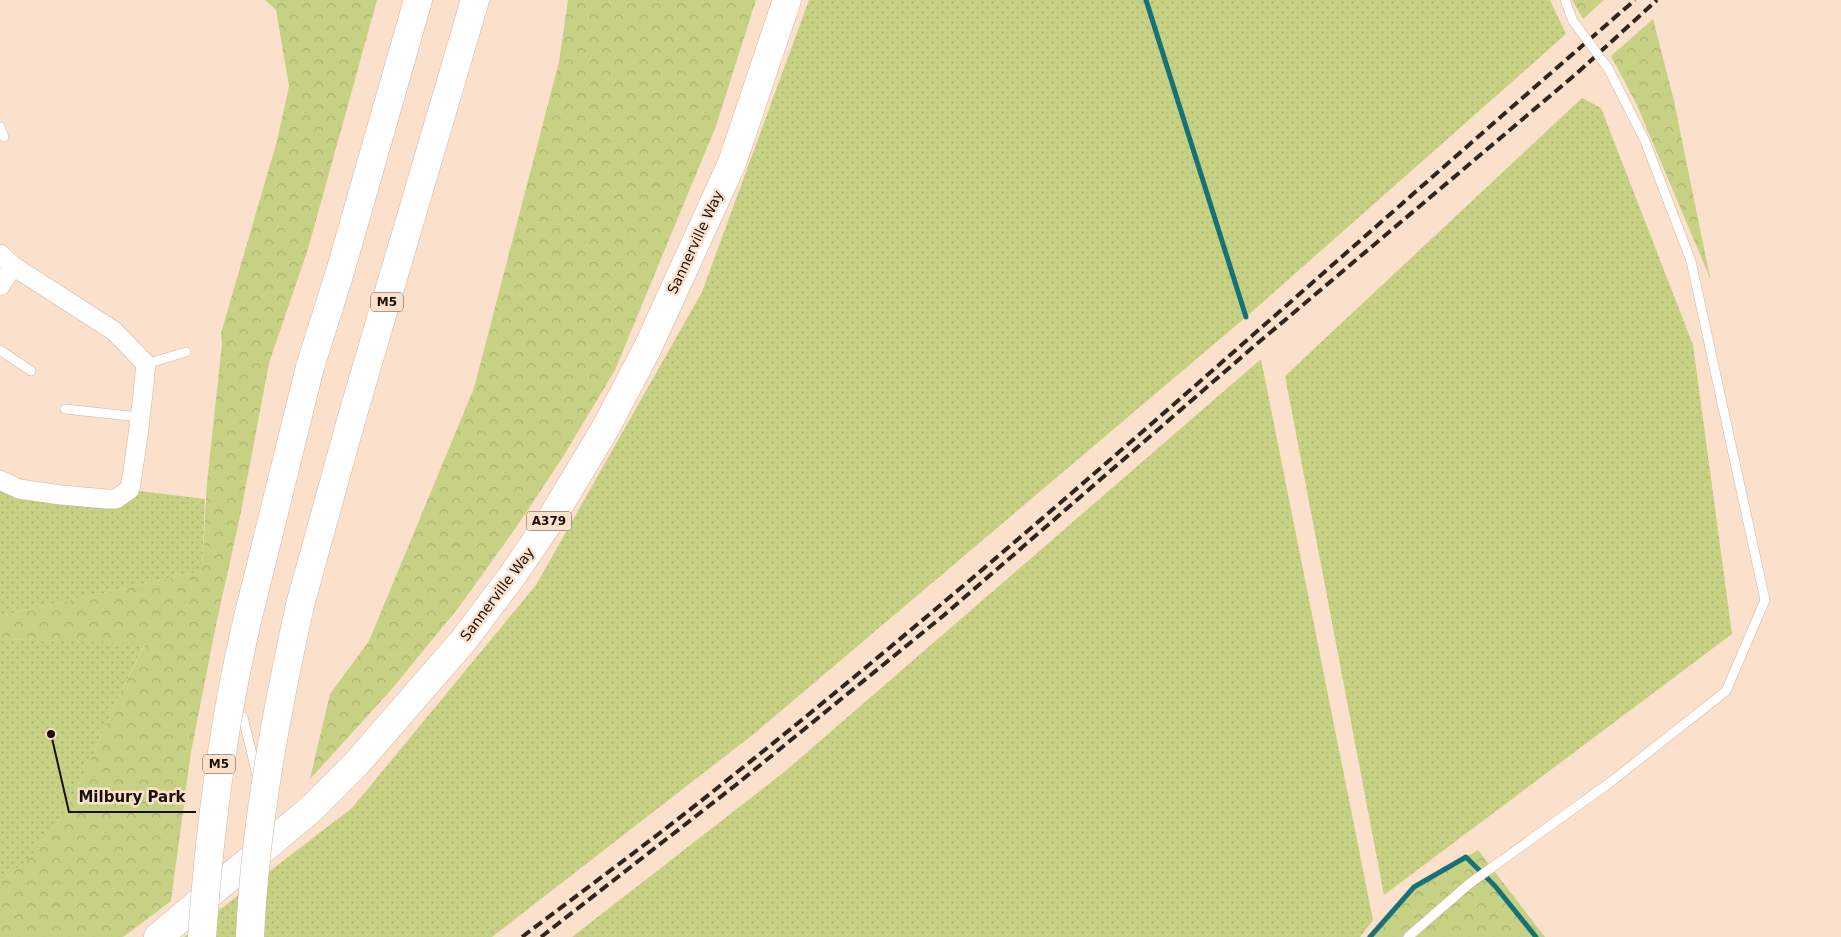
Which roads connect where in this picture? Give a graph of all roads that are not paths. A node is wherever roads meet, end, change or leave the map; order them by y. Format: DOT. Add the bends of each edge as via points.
graph roads {
  1 [pos="418,0"];
  2 [pos="475,0"];
  3 [pos="787,0"];
  4 [pos="1565,0"];
  5 [pos="0,127"];
  6 [pos="4,137"];
  7 [pos="6,260"];
  8 [pos="0,286"];
  9 [pos="0,350"];
  10 [pos="186,352"];
  11 [pos="146,364"];
  12 [pos="31,371"];
  13 [pos="65,409"];
  14 [pos="139,417"];
  15 [pos="0,480"];
  16 [pos="243,717"];
  17 [pos="271,832"];
  18 [pos="158,937"];
  19 [pos="202,937"];
  20 [pos="250,937"];
  21 [pos="1408,937"];
  1 -- 19 [label="main road, M5, bridge" via="310,367 243,636 222,745 209,841"];
  2 -- 20 [label="main road, M5, bridge" via="300,605 262,807"];
  3 -- 17 [label="main road, Sannerville Way / A379" via="728,171 648,347 551,519 463,641 401,714 311,809"];
  4 -- 21 [label="lane, bridge" via="1573,21 1608,68 1645,141 1691,261 1765,600 1726,691 1612,782 1469,884"];
  5 -- 6 [label="lane"];
  7 -- 8 [label="street"];
  7 -- 11 [label="street" via="114,331"];
  9 -- 12 [label="lane"];
  10 -- 11 [label="lane"];
  11 -- 14 [label="street"];
  13 -- 14 [label="lane"];
  14 -- 15 [label="street" via="130,489 116,499 19,489"];
  16 -- 17 [label="lane"];
  17 -- 18 [label="main road, Sannerville Way / A379"];
}
